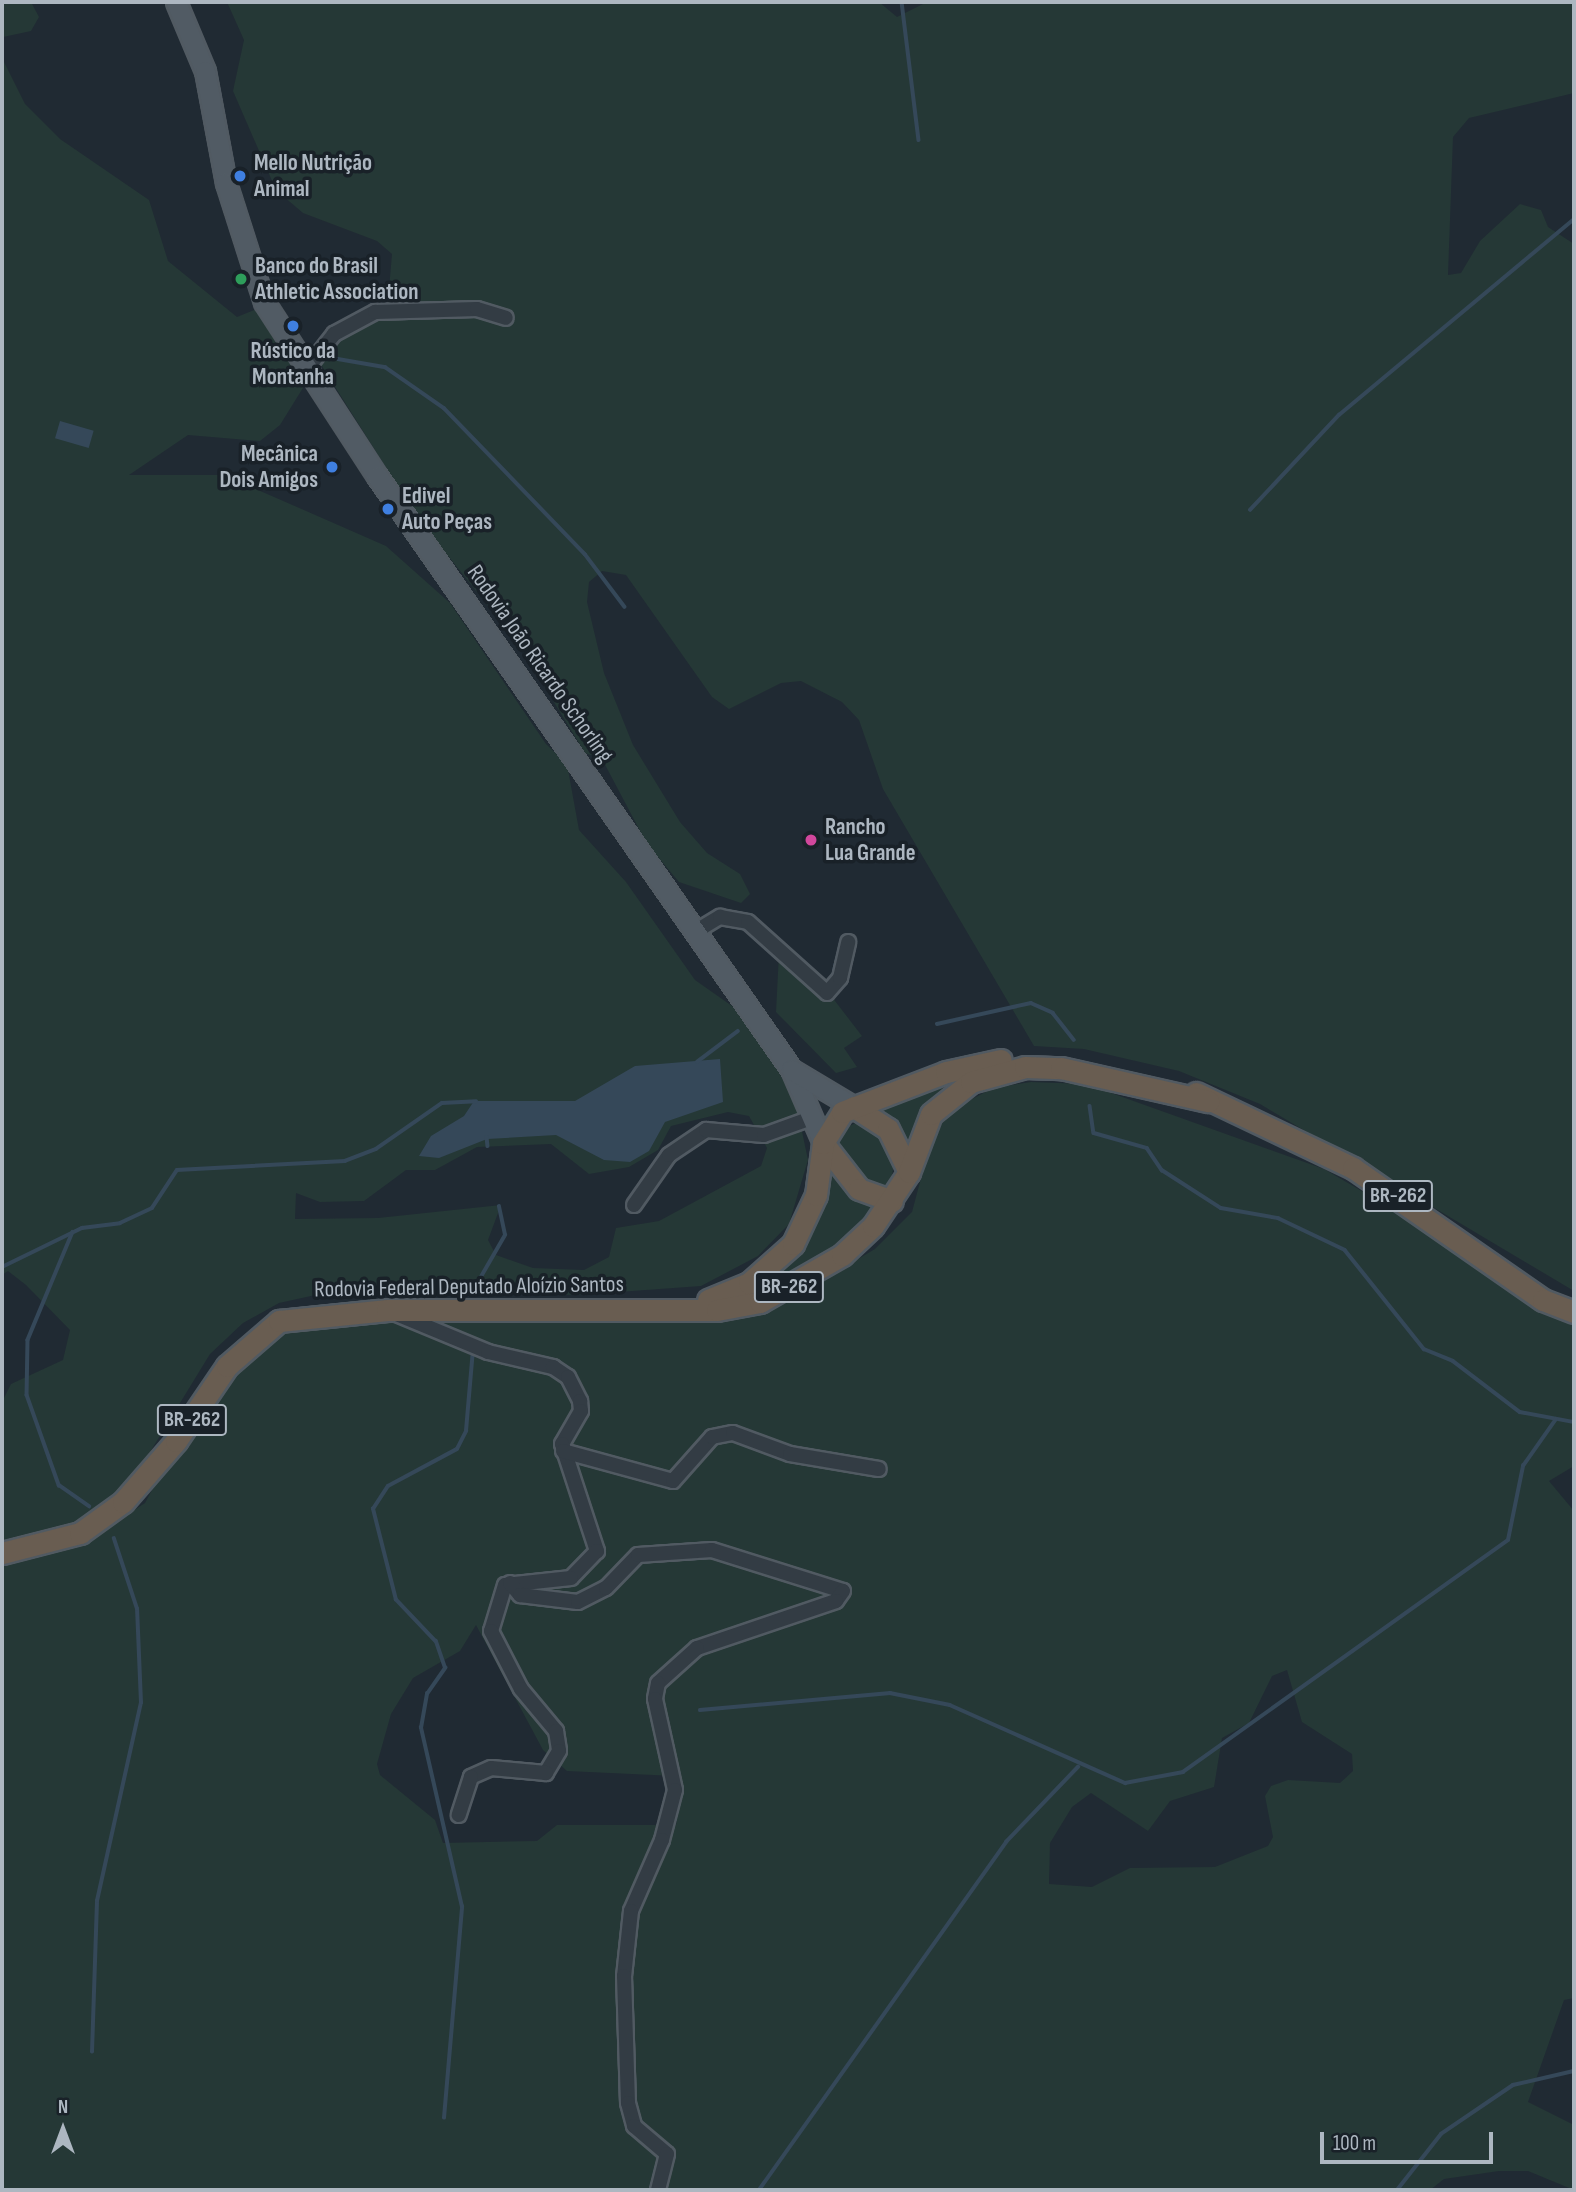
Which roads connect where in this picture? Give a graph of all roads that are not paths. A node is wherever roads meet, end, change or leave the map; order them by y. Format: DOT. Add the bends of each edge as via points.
graph roads {
  1 [pos="176,2"];
  2 [pos="506,318"];
  3 [pos="306,370"];
  4 [pos="698,930"];
  5 [pos="848,942"];
  6 [pos="791,1069"];
  7 [pos="1208,1101"];
  8 [pos="854,1107"];
  9 [pos="814,1118"];
  10 [pos="823,1143"];
  11 [pos="909,1172"];
  12 [pos="892,1200"];
  13 [pos="634,1205"];
  14 [pos="387,1310"];
  15 [pos="658,1311"];
  16 [pos="1574,1312"];
  17 [pos="563,1451"];
  18 [pos="879,1469"];
  19 [pos="2,1553"];
  20 [pos="510,1583"];
  21 [pos="459,1815"];
  22 [pos="658,2190"];
  1 -- 3 [label="main road, Rodovia João Ricardo Schorling" via="205,71 244,251 264,302"];
  2 -- 3 [label="street" via="477,309 375,312 328,339"];
  3 -- 4 [label="main road, Rodovia João Ricardo Schorling"];
  4 -- 5 [label="street" via="720,917 748,922 827,993 841,978"];
  4 -- 6 [label="main road, Rodovia João Ricardo Schorling"];
  6 -- 8 [label="main road, Rodovia João Ricardo Schorling"];
  6 -- 9 [label="main road, Rodovia João Ricardo Schorling"];
  7 -- 8 [label="highway, Rodovia Federal Deputado Aloízio Santos / BR-262" via="1120,1067 1020,1058 946,1072"];
  7 -- 11 [label="highway, Rodovia Federal Deputado Aloízio Santos / BR-262" via="1095,1071 1002,1071 945,1098 925,1123"];
  7 -- 16 [label="highway, Rodovia Federal Deputado Aloízio Santos / BR-262" via="1353,1168 1543,1300"];
  8 -- 10 [label="highway, Rodovia Federal Deputado Aloízio Santos / BR-262" via="830,1124"];
  8 -- 11 [label="highway" via="888,1129"];
  9 -- 10 [label="main road, Rodovia João Ricardo Schorling"];
  9 -- 13 [label="street" via="764,1135 706,1130 669,1155"];
  10 -- 12 [label="highway" via="859,1189"];
  10 -- 15 [label="highway, Rodovia Federal Deputado Aloízio Santos / BR-262" via="816,1195 784,1255 731,1293"];
  11 -- 12 [label="highway, Rodovia Federal Deputado Aloízio Santos / BR-262"];
  12 -- 15 [label="highway, Rodovia Federal Deputado Aloízio Santos / BR-262" via="842,1255 760,1302"];
  14 -- 15 [label="highway, Rodovia Federal Deputado Aloízio Santos / BR-262"];
  14 -- 17 [label="street" via="568,1377 581,1411 565,1432"];
  14 -- 19 [label="highway, Rodovia Federal Deputado Aloízio Santos / BR-262" via="316,1313 261,1332 123,1502 80,1534"];
  17 -- 18 [label="street" via="673,1481 712,1437 733,1433 790,1454"];
  17 -- 20 [label="street" via="597,1551 570,1578"];
  20 -- 21 [label="street" via="493,1614 494,1641 521,1689 556,1731 559,1751 546,1773 491,1768 471,1777"];
  20 -- 22 [label="street" via="520,1595 578,1602 606,1588 638,1555 712,1550 843,1591 836,1601 697,1648 657,1683 655,1699 675,1790 666,1828 628,1919 624,1976 628,2103 634,2126 667,2154"];
}
